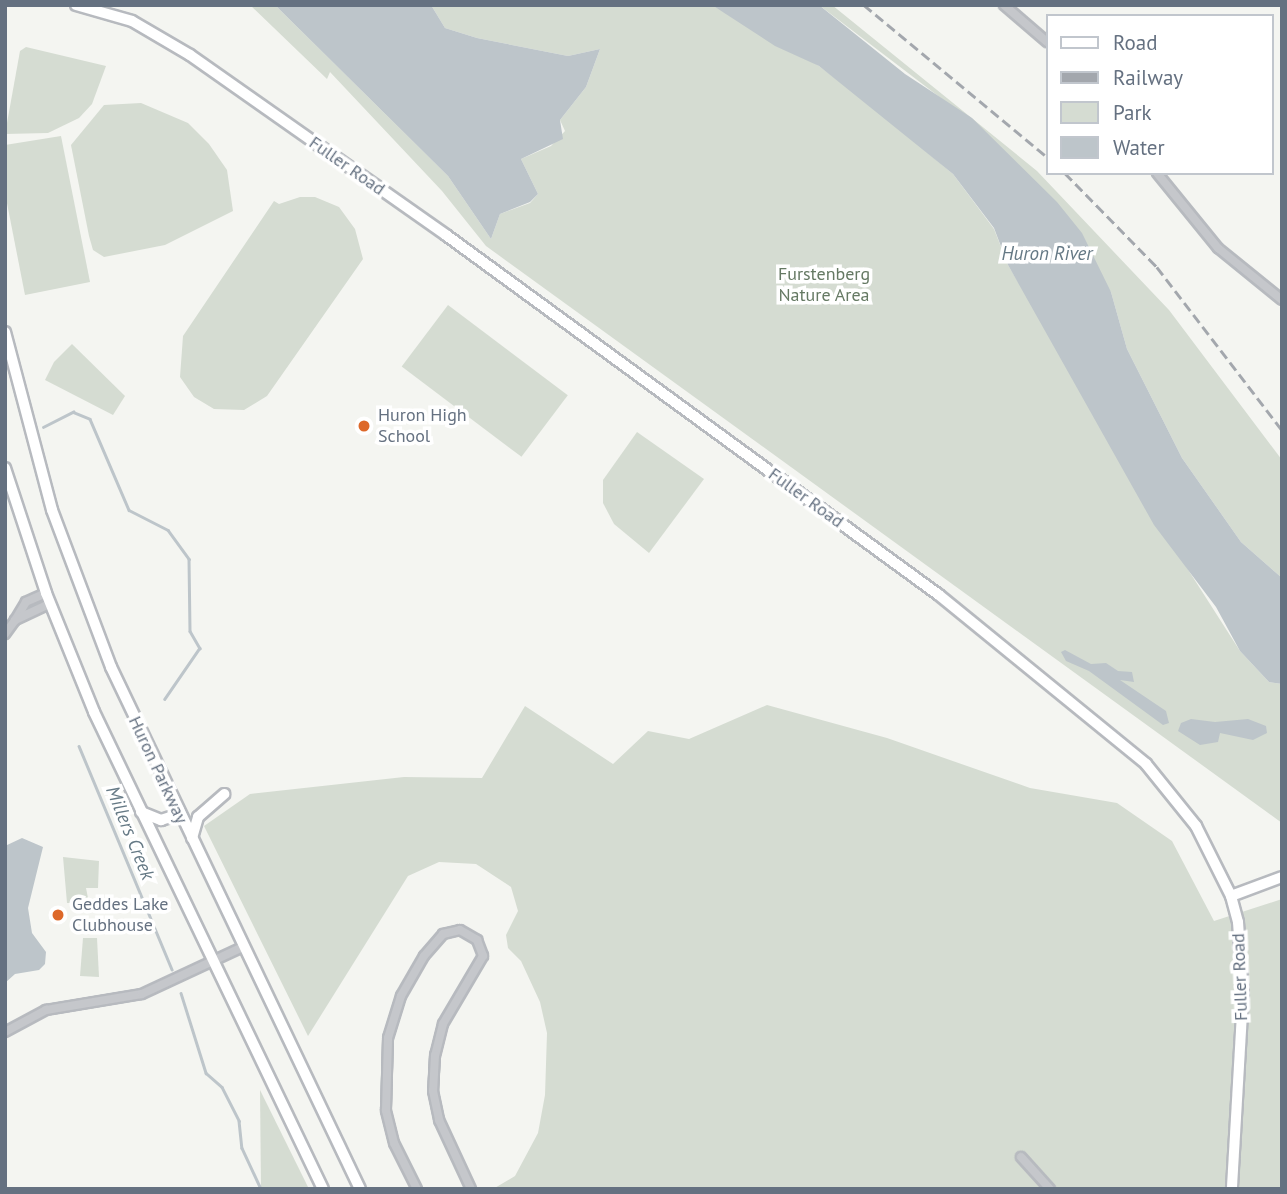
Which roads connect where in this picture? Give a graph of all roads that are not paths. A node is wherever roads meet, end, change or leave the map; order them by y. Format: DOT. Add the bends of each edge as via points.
graph roads {
  1 [pos="76,5"];
  2 [pos="1004,5"];
  3 [pos="1046,41"];
  4 [pos="1159,175"];
  5 [pos="1282,300"];
  6 [pos="5,332"];
  7 [pos="5,362"];
  8 [pos="24,412"];
  9 [pos="5,468"];
  10 [pos="48,598"];
  11 [pos="5,634"];
  12 [pos="224,794"];
  13 [pos="141,812"];
  14 [pos="179,814"];
  15 [pos="192,841"];
  16 [pos="1282,877"];
  17 [pos="1231,895"];
  18 [pos="243,947"];
  19 [pos="213,961"];
  20 [pos="5,1032"];
  21 [pos="1021,1157"];
  22 [pos="323,1189"];
  23 [pos="360,1189"];
  24 [pos="417,1189"];
  25 [pos="471,1189"];
  26 [pos="1050,1189"];
  27 [pos="1232,1189"];
  1 -- 17 [label="main road, Fuller Road" via="132,21 190,55 939,595 1174,793 1212,852"];
  2 -- 3 [label="street"];
  4 -- 5 [label="street" via="1218,248"];
  6 -- 8 [label="main road, Huron Parkway"];
  7 -- 8 [label="main road" via="15,402"];
  8 -- 14 [label="main road, Huron Parkway" via="81,593"];
  9 -- 10 [label="main road, Huron Parkway"];
  10 -- 11 [label="street" via="26,602"];
  10 -- 13 [label="main road, Huron Parkway"];
  12 -- 15 [label="main road" via="195,821"];
  13 -- 14 [label="main road" via="155,820"];
  13 -- 19 [label="main road, Huron Parkway"];
  14 -- 15 [label="main road, Huron Parkway"];
  15 -- 18 [label="main road, Huron Parkway"];
  16 -- 17 [label="main road"];
  17 -- 27 [label="main road, Fuller Road" via="1242,954 1243,996"];
  18 -- 19 [label="street"];
  18 -- 23 [label="main road, Huron Parkway"];
  19 -- 20 [label="street" via="131,998 46,1010"];
  19 -- 22 [label="main road, Huron Parkway"];
  21 -- 26 [label="street"];
  24 -- 25 [label="street" via="394,1143 386,1110 388,1038 401,996 419,964 443,934 460,930 477,940 483,956 443,1024 433,1091 439,1121"];
}
